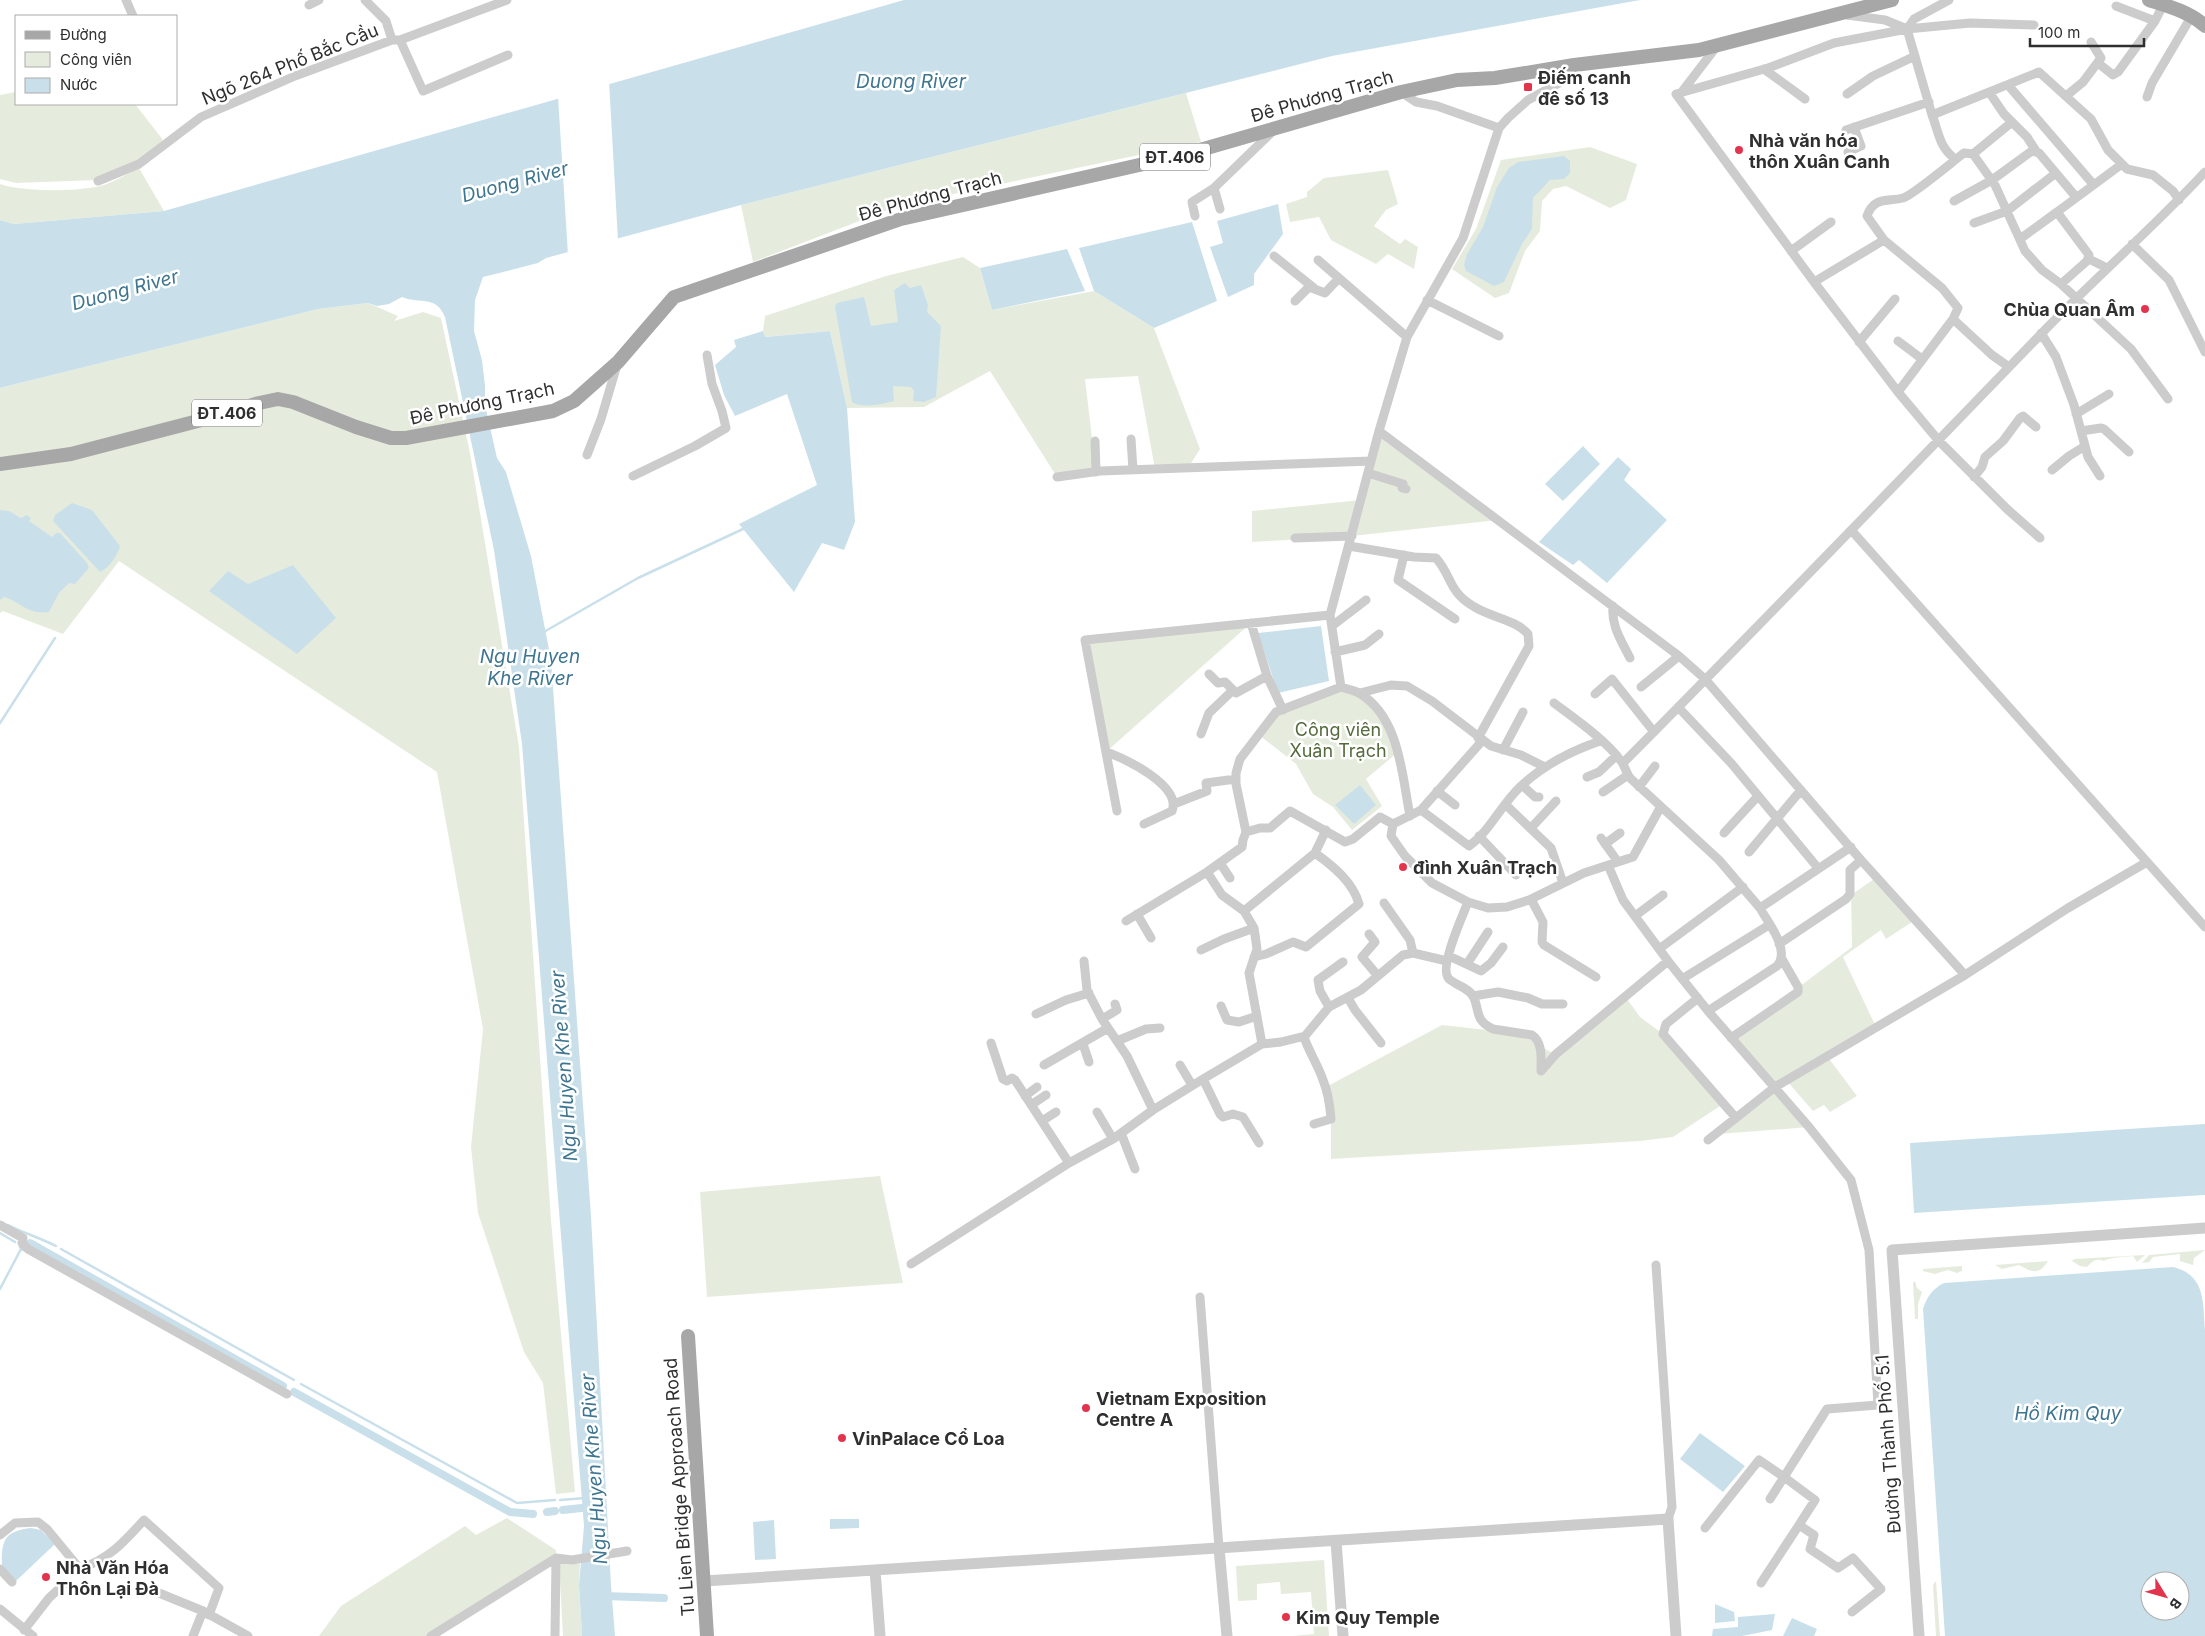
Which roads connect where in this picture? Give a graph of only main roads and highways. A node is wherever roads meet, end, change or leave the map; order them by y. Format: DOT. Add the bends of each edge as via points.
graph roads {
  1 [pos="1892,0"];
  2 [pos="2149,0"];
  3 [pos="2199,22"];
  4 [pos="2205,35"];
  5 [pos="0,464"];
  6 [pos="688,1336"];
  7 [pos="707,1636"];
  1 -- 5 [label="main road, Đê Phương Trạch / ĐT.406" via="1689,52 1495,78 1457,80 1401,92 1179,156 901,219 674,297 618,362 574,401 553,411 391,438 278,399 71,454"];
  2 -- 3 [label="main road"];
  3 -- 4 [label="main road"];
  6 -- 7 [label="main road, Tu Lien Bridge Approach Road"];
}
